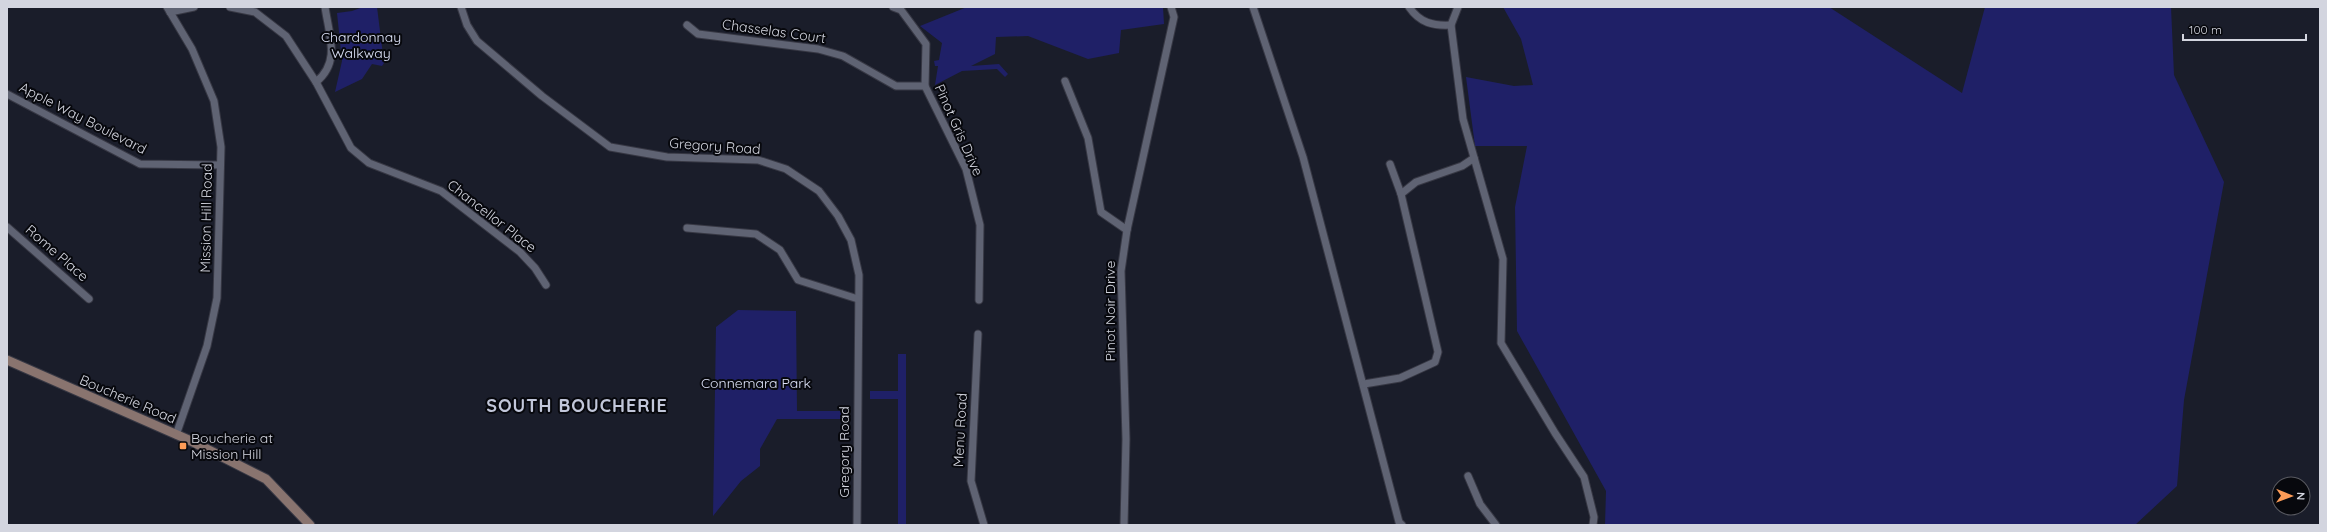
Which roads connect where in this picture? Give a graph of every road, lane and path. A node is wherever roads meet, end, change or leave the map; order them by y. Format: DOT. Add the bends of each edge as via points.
graph roads {
  1 [pos="194,7"];
  2 [pos="230,7"];
  3 [pos="325,7"];
  4 [pos="461,7"];
  5 [pos="893,7"];
  6 [pos="1171,7"];
  7 [pos="1253,7"];
  8 [pos="1409,7"];
  9 [pos="1458,7"];
  10 [pos="169,9"];
  11 [pos="687,25"];
  12 [pos="1451,25"];
  13 [pos="1065,81"];
  14 [pos="316,82"];
  15 [pos="925,86"];
  16 [pos="7,94"];
  17 [pos="1474,158"];
  18 [pos="1390,164"];
  19 [pos="219,165"];
  20 [pos="1401,194"];
  21 [pos="7,227"];
  22 [pos="687,228"];
  23 [pos="1127,230"];
  24 [pos="546,285"];
  25 [pos="89,299"];
  26 [pos="858,299"];
  27 [pos="979,300"];
  28 [pos="978,334"];
  29 [pos="7,360"];
  30 [pos="1364,384"];
  31 [pos="176,435"];
  32 [pos="1468,476"];
  33 [pos="310,525"];
  34 [pos="857,525"];
  35 [pos="984,525"];
  36 [pos="1124,525"];
  37 [pos="1402,525"];
  38 [pos="1496,525"];
  39 [pos="1593,525"];
  1 -- 10 [label="street"];
  2 -- 14 [label="street, Chancellor Place" via="255,12 286,36"];
  3 -- 14 [label="street" via="333,57 326,74"];
  4 -- 26 [label="street, Gregory Road" via="467,25 477,41 542,96 610,147 667,157 758,160 786,169 819,191 838,216 851,240 859,275"];
  5 -- 15 [label="street, Pinot Gris Drive" via="901,10 926,44"];
  6 -- 23 [label="street, Pinot Noir Drive" via="1174,17"];
  7 -- 30 [label="street" via="1304,157"];
  8 -- 12 [label="street" via="1432,26"];
  9 -- 12 [label="street"];
  10 -- 19 [label="street, Mission Hill Road" via="192,49 214,101 221,147"];
  11 -- 15 [label="street, Chasselas Court" via="698,34 818,49 843,56 896,86"];
  12 -- 17 [label="street" via="1463,119"];
  13 -- 23 [label="street" via="1088,138 1101,212"];
  14 -- 24 [label="street, Chancellor Place" via="351,148 369,163 441,191 520,252"];
  15 -- 27 [label="street, Pinot Gris Drive" via="966,170 980,225"];
  16 -- 19 [label="street, Apple Way Boulevard" via="140,164"];
  17 -- 20 [label="street" via="1462,166 1416,182"];
  17 -- 39 [label="street" via="1503,260 1501,343 1554,433 1584,476 1594,517"];
  18 -- 20 [label="street"];
  19 -- 31 [label="street, Mission Hill Road" via="217,298 207,346"];
  20 -- 30 [label="street" via="1438,352 1435,362 1400,378"];
  21 -- 25 [label="street, Rome Place"];
  22 -- 26 [label="street" via="756,234 780,250 798,280"];
  23 -- 36 [label="street, Pinot Noir Drive" via="1121,278 1126,439"];
  26 -- 34 [label="street, Gregory Road"];
  28 -- 35 [label="street, Menu Road" via="971,481"];
  29 -- 31 [label="main road, Boucherie Road"];
  30 -- 37 [label="street" via="1399,522"];
  31 -- 33 [label="main road, Boucherie Road" via="266,479"];
  32 -- 38 [label="street" via="1480,504"];
}
